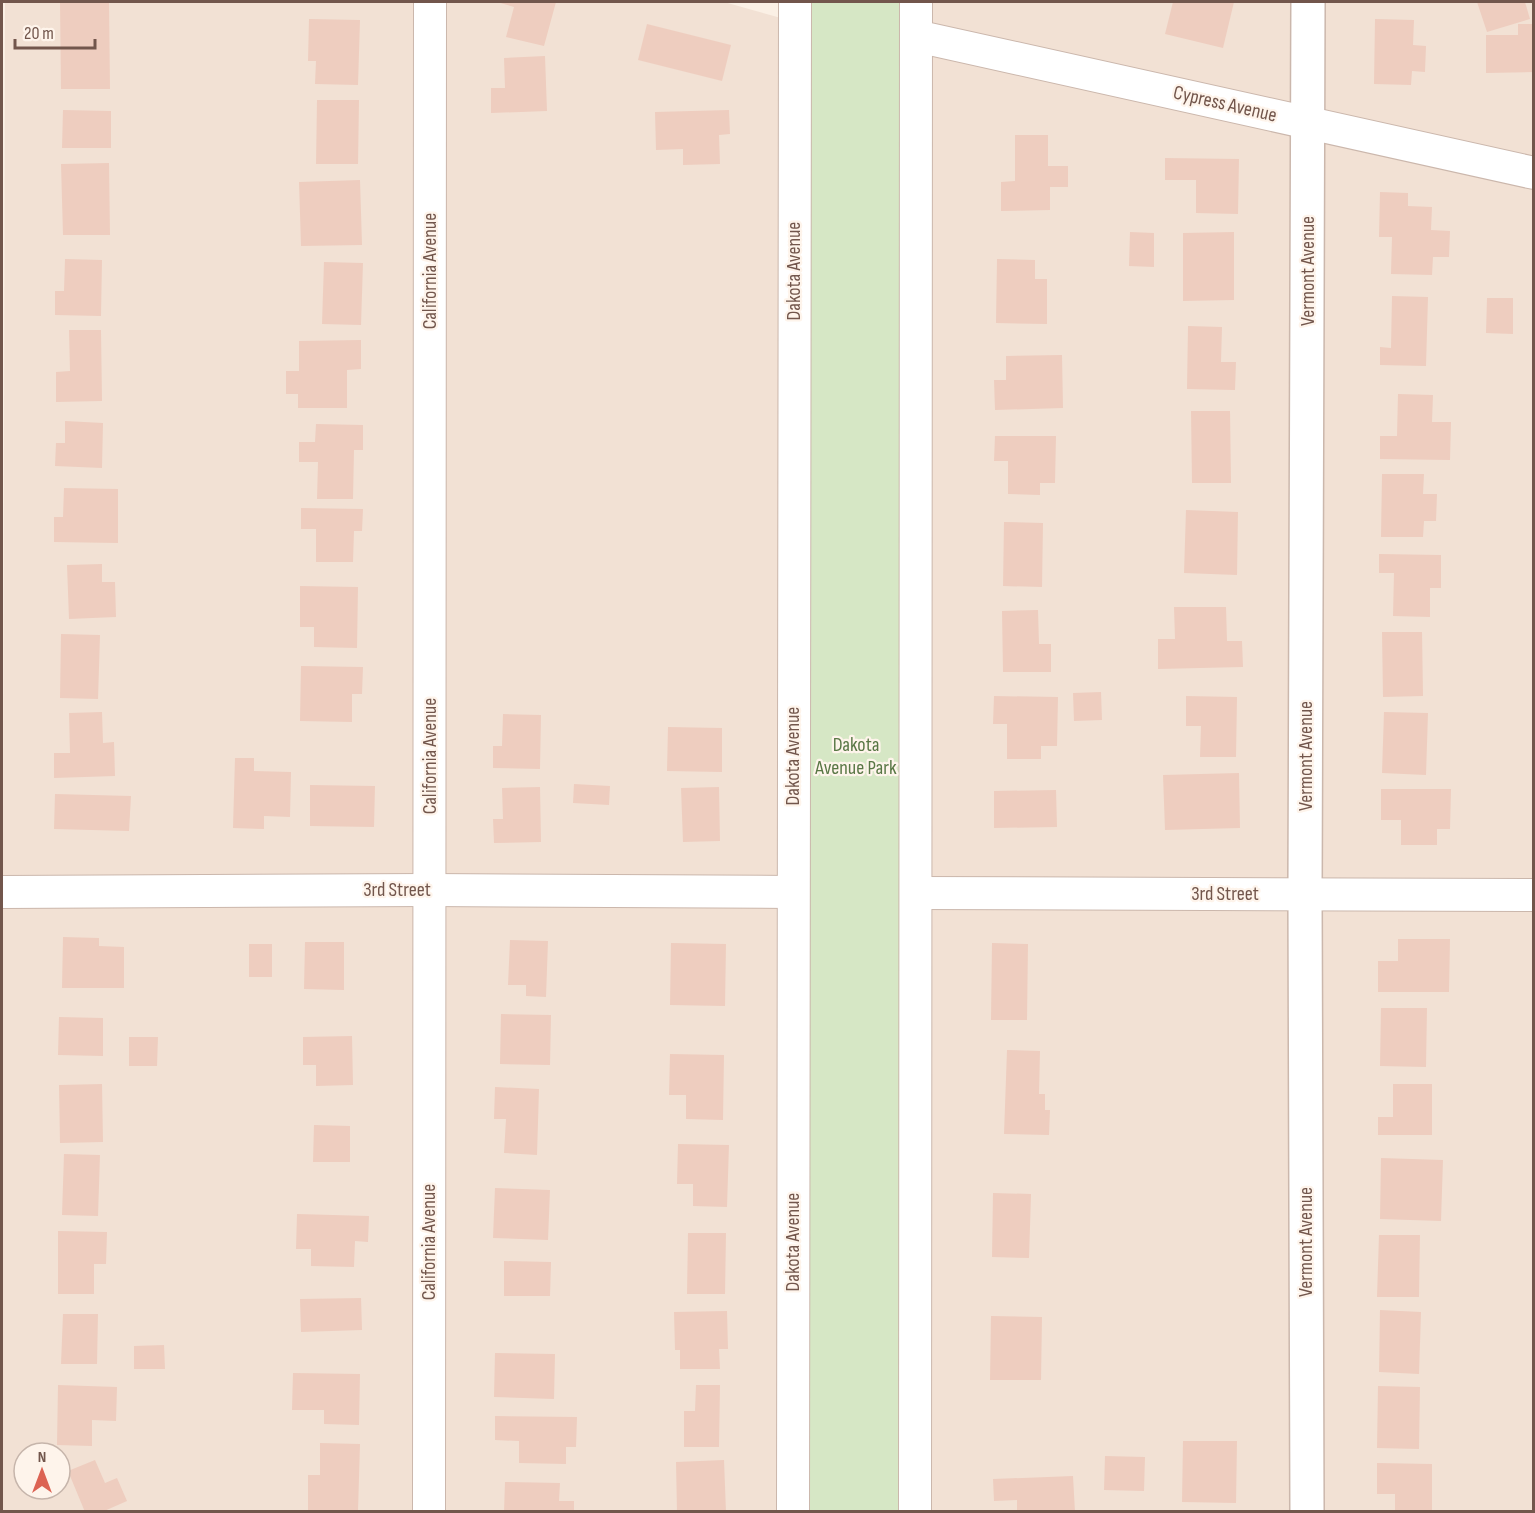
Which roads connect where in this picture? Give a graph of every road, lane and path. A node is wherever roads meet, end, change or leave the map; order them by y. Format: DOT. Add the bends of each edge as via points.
graph roads {
  1 [pos="430,2"];
  2 [pos="916,2"];
  3 [pos="1308,2"];
  4 [pos="790,3"];
  5 [pos="916,36"];
  6 [pos="1308,124"];
  7 [pos="1533,173"];
  8 [pos="429,890"];
  9 [pos="2,892"];
  10 [pos="793,892"];
  11 [pos="916,893"];
  12 [pos="1305,894"];
  13 [pos="1533,895"];
  14 [pos="429,1512"];
  15 [pos="793,1512"];
  16 [pos="915,1512"];
  17 [pos="1306,1512"];
  1 -- 8 [label="street, California Avenue"];
  2 -- 5 [label="street"];
  3 -- 6 [label="street, Vermont Avenue"];
  4 -- 10 [label="street, Dakota Avenue"];
  5 -- 6 [label="street, Cypress Avenue"];
  5 -- 11 [label="street"];
  6 -- 7 [label="street, Cypress Avenue"];
  6 -- 12 [label="street, Vermont Avenue"];
  8 -- 9 [label="street, 3rd Street"];
  8 -- 10 [label="street, 3rd Street"];
  8 -- 14 [label="street, California Avenue"];
  10 -- 15 [label="street, Dakota Avenue"];
  11 -- 12 [label="street, 3rd Street"];
  11 -- 16 [label="street"];
  12 -- 13 [label="street, 3rd Street"];
  12 -- 17 [label="street, Vermont Avenue"];
}
